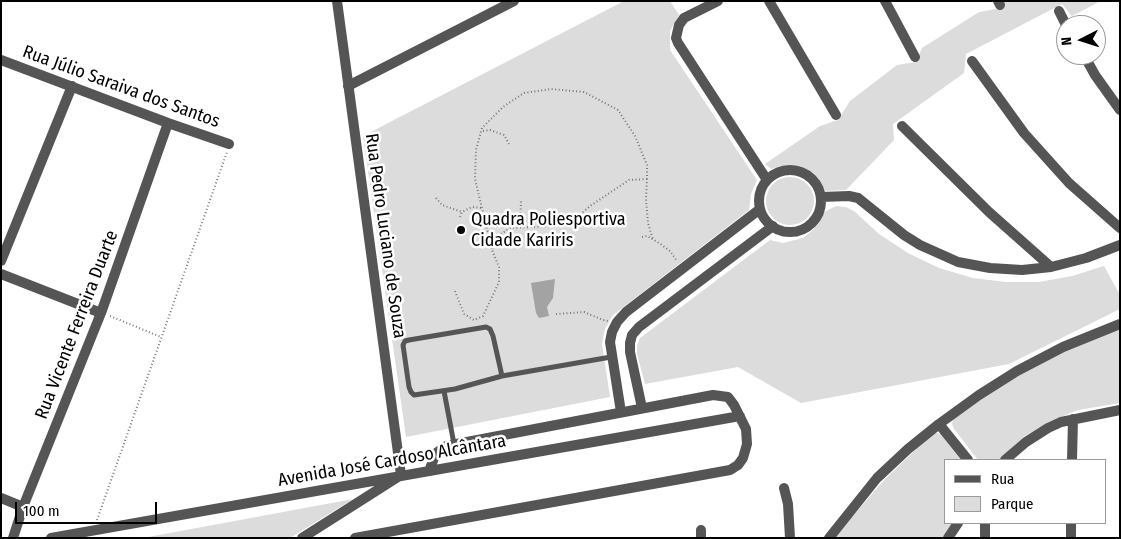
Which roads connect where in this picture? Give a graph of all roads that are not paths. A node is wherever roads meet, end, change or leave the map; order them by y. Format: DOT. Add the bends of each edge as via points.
graph roads {
  1 [pos="336,1"];
  2 [pos="514,1"];
  3 [pos="718,1"];
  4 [pos="769,1"];
  5 [pos="885,1"];
  6 [pos="1058,11"];
  7 [pos="1060,15"];
  8 [pos="915,57"];
  9 [pos="1,60"];
  10 [pos="972,62"];
  11 [pos="1090,65"];
  12 [pos="72,86"];
  13 [pos="348,86"];
  14 [pos="1120,110"];
  15 [pos="836,115"];
  16 [pos="168,123"];
  17 [pos="902,126"];
  18 [pos="230,144"];
  19 [pos="767,180"];
  20 [pos="821,198"];
  21 [pos="760,209"];
  22 [pos="773,226"];
  23 [pos="1120,228"];
  24 [pos="1120,245"];
  25 [pos="1,261"];
  26 [pos="1051,267"];
  27 [pos="1,274"];
  28 [pos="101,313"];
  29 [pos="1120,324"];
  30 [pos="611,357"];
  31 [pos="502,376"];
  32 [pos="444,390"];
  33 [pos="642,408"];
  34 [pos="1120,410"];
  35 [pos="621,412"];
  36 [pos="740,416"];
  37 [pos="1073,419"];
  38 [pos="939,424"];
  39 [pos="454,444"];
  40 [pos="967,459"];
  41 [pos="1007,459"];
  42 [pos="1072,459"];
  43 [pos="429,471"];
  44 [pos="401,475"];
  45 [pos="784,488"];
  46 [pos="1,498"];
  47 [pos="23,507"];
  48 [pos="957,524"];
  49 [pos="985,524"];
  50 [pos="1071,524"];
  51 [pos="13,538"];
  52 [pos="51,538"];
  53 [pos="302,538"];
  54 [pos="355,538"];
  55 [pos="790,538"];
  56 [pos="829,538"];
  57 [pos="948,538"];
  58 [pos="984,538"];
  59 [pos="1071,538"];
  1 -- 13 [label="street, Rua Pedro Luciano de Souza"];
  2 -- 13 [label="street"];
  3 -- 19 [label="street" via="684,18 676,38"];
  4 -- 15 [label="street"];
  5 -- 8 [label="street"];
  6 -- 7 [label="street"];
  9 -- 12 [label="street, Rua Júlio Saraiva dos Santos"];
  10 -- 23 [label="street" via="1024,133 1069,183"];
  11 -- 14 [label="street"];
  12 -- 16 [label="street, Rua Júlio Saraiva dos Santos"];
  12 -- 25 [label="street"];
  13 -- 44 [label="street, Rua Pedro Luciano de Souza"];
  16 -- 18 [label="street, Rua Júlio Saraiva dos Santos"];
  16 -- 28 [label="street, Rua Vicente Ferreira Duarte"];
  17 -- 26 [label="street" via="989,212"];
  19 -- 20 [label="street" via="784,170 805,173 819,188"];
  19 -- 21 [label="street" via="761,189"];
  20 -- 22 [label="street" via="817,217 802,230 782,231"];
  20 -- 26 [label="street" via="858,198 904,235 958,262 1022,270"];
  21 -- 22 [label="street"];
  21 -- 30 [label="street" via="626,312 612,332"];
  22 -- 33 [label="street" via="632,335 630,352"];
  24 -- 26 [label="street"];
  27 -- 28 [label="street"];
  28 -- 47 [label="street, Rua Vicente Ferreira Duarte"];
  29 -- 38 [label="street" via="1076,340 1025,367"];
  30 -- 31 [label="lane"];
  30 -- 35 [label="street"];
  31 -- 32 [label="lane"];
  31 -- 32 [label="lane" via="493,336 486,327 405,341 404,363 411,392 414,395"];
  32 -- 39 [label="lane"];
  33 -- 35 [label="street"];
  33 -- 36 [label="street" via="722,395 728,397"];
  34 -- 37 [label="street"];
  35 -- 39 [label="street"];
  36 -- 43 [label="street, Avenida José Cardoso Alcântara"];
  36 -- 54 [label="street" via="746,429 746,444 743,458 730,470"];
  37 -- 41 [label="street" via="1048,428"];
  37 -- 42 [label="street"];
  38 -- 40 [label="street"];
  38 -- 56 [label="street" via="877,478"];
  39 -- 43 [label="street" via="436,453"];
  43 -- 44 [label="street, Avenida José Cardoso Alcântara"];
  44 -- 52 [label="street, Avenida José Cardoso Alcântara"];
  44 -- 53 [label="street"];
  45 -- 55 [label="street"];
  46 -- 47 [label="street"];
  47 -- 51 [label="street, Rua Vicente Ferreira Duarte"];
  48 -- 57 [label="street"];
  49 -- 58 [label="street"];
  50 -- 59 [label="street"];
}
